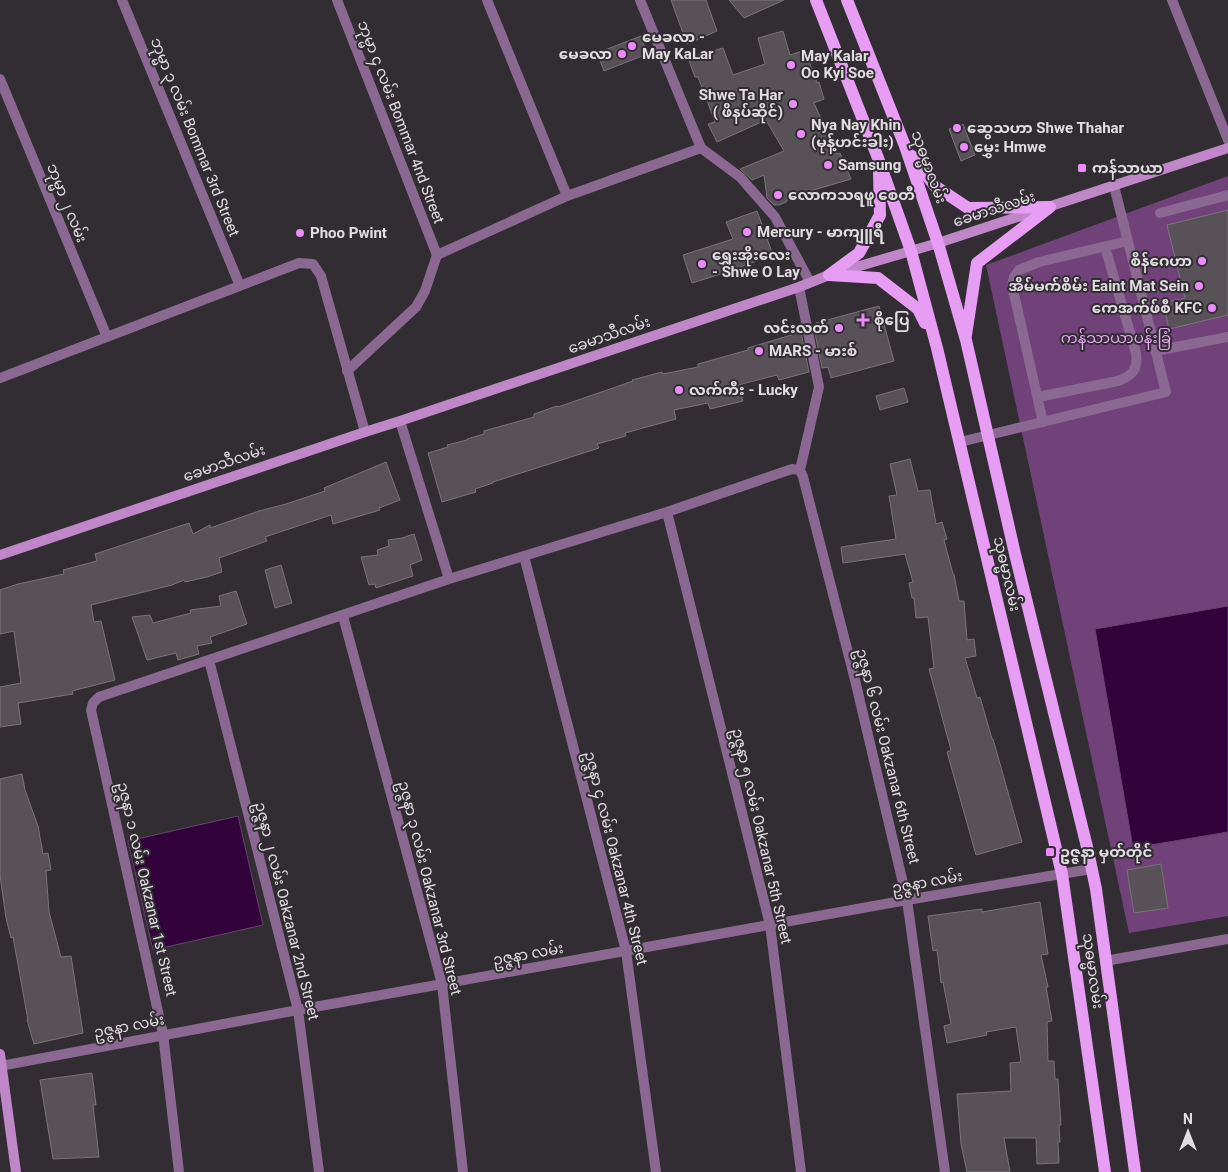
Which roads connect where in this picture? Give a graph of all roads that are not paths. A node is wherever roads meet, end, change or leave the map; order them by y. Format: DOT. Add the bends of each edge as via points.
graph roads {
  1 [pos="122,0"];
  2 [pos="337,0"];
  3 [pos="488,0"];
  4 [pos="640,0"];
  5 [pos="816,0"];
  6 [pos="847,0"];
  7 [pos="1172,0"];
  8 [pos="0,80"];
  9 [pos="1228,140"];
  10 [pos="904,146"];
  11 [pos="701,148"];
  12 [pos="1228,148"];
  13 [pos="878,158"];
  14 [pos="1114,186"];
  15 [pos="1228,195"];
  16 [pos="567,196"];
  17 [pos="1050,207"];
  18 [pos="1160,213"];
  19 [pos="1128,241"];
  20 [pos="938,243"];
  21 [pos="1105,247"];
  22 [pos="911,251"];
  23 [pos="437,255"];
  24 [pos="830,275"];
  25 [pos="810,282"];
  26 [pos="240,286"];
  27 [pos="799,286"];
  28 [pos="107,337"];
  29 [pos="1228,337"];
  30 [pos="966,340"];
  31 [pos="937,348"];
  32 [pos="1155,351"];
  33 [pos="347,371"];
  34 [pos="0,378"];
  35 [pos="1038,398"];
  36 [pos="400,421"];
  37 [pos="1043,422"];
  38 [pos="365,432"];
  39 [pos="988,436"];
  40 [pos="960,442"];
  41 [pos="800,470"];
  42 [pos="667,512"];
  43 [pos="0,555"];
  44 [pos="524,556"];
  45 [pos="449,580"];
  46 [pos="343,616"];
  47 [pos="210,660"];
  48 [pos="1091,869"];
  49 [pos="1062,874"];
  50 [pos="907,900"];
  51 [pos="770,925"];
  52 [pos="1228,939"];
  53 [pos="626,951"];
  54 [pos="1105,961"];
  55 [pos="442,984"];
  56 [pos="298,1010"];
  57 [pos="164,1034"];
  58 [pos="0,1054"];
  59 [pos="1,1066"];
  60 [pos="16,1172"];
  61 [pos="179,1172"];
  62 [pos="319,1172"];
  63 [pos="463,1172"];
  64 [pos="656,1172"];
  65 [pos="801,1172"];
  66 [pos="945,1172"];
  67 [pos="1105,1172"];
  68 [pos="1135,1172"];
  1 -- 26 [label="street, ဘုမ္မာ ၃ လမ်း Bommar 3rd Street"];
  2 -- 23 [label="street, ဘုမ္မာ ၄ လမ်း Bommar 4nd Street"];
  3 -- 16 [label="street"];
  4 -- 11 [label="street"];
  5 -- 13 [label="main road, သုဓမ္မာလမ်း"];
  6 -- 10 [label="main road, သုဓမ္မာလမ်း"];
  7 -- 9 [label="street"];
  8 -- 28 [label="street, ဘုမ္မာ ၂ လမ်း"];
  10 -- 17 [label="main road" via="935,186 968,208"];
  10 -- 20 [label="main road, သုဓမ္မာလမ်း"];
  11 -- 16 [label="street"];
  11 -- 25 [label="street" via="740,177 775,217"];
  12 -- 14 [label="main road, ခေမာသီလမ်း"];
  13 -- 22 [label="main road, သုဓမ္မာလမ်း"];
  13 -- 24 [label="main road" via="880,215 859,253"];
  14 -- 17 [label="main road, ခေမာသီလမ်း"];
  14 -- 19 [label="street"];
  15 -- 18 [label="street"];
  16 -- 23 [label="street"];
  17 -- 20 [label="main road, ခေမာသီလမ်း"];
  17 -- 30 [label="main road" via="977,263"];
  19 -- 21 [label="street"];
  19 -- 32 [label="street"];
  20 -- 22 [label="main road, ခေမာသီလမ်း"];
  20 -- 30 [label="main road, သုဓမ္မာလမ်း"];
  21 -- 35 [label="street" via="1039,262 1020,270 1014,277 1012,285"];
  21 -- 35 [label="street" via="1138,364 1134,372 1118,381"];
  22 -- 24 [label="main road, ခေမာသီလမ်း"];
  22 -- 31 [label="main road, သုဓမ္မာလမ်း"];
  23 -- 33 [label="street" via="416,307"];
  24 -- 25 [label="main road, ခေမာသီလမ်း"];
  24 -- 31 [label="main road" via="878,278 918,308"];
  25 -- 27 [label="main road, ခေမာသီလမ်း"];
  26 -- 28 [label="street"];
  26 -- 33 [label="street" via="299,263 313,264 321,276"];
  27 -- 36 [label="main road, ခေမာသီလမ်း"];
  27 -- 41 [label="street" via="820,387"];
  28 -- 34 [label="street"];
  29 -- 32 [label="street"];
  30 -- 39 [label="main road, သုဓမ္မာလမ်း"];
  31 -- 40 [label="main road, သုဓမ္မာလမ်း"];
  32 -- 37 [label="street" via="1166,392"];
  33 -- 38 [label="street"];
  35 -- 37 [label="street"];
  36 -- 38 [label="main road, ခေမာသီလမ်း"];
  36 -- 45 [label="street"];
  37 -- 39 [label="street"];
  38 -- 43 [label="main road, ခေမာသီလမ်း"];
  39 -- 40 [label="street"];
  39 -- 48 [label="main road, သုဓမ္မာလမ်း"];
  40 -- 49 [label="main road, သုဓမ္မာလမ်း"];
  41 -- 42 [label="street" via="792,468"];
  41 -- 50 [label="street, ဥဇ္ဇနာ ၆ လမ်း Oakzanar 6th Street" via="855,680"];
  42 -- 44 [label="street"];
  42 -- 51 [label="street, ဥဇ္ဇနာ ၅ လမ်း Oakzanar 5th Street"];
  44 -- 45 [label="street"];
  44 -- 53 [label="street, ဥဇ္ဇနာ ၄ လမ်း Oakzanar 4th Street"];
  45 -- 46 [label="street"];
  46 -- 47 [label="street"];
  46 -- 55 [label="street, ဥဇ္ဇနာ ၃ လမ်း Oakzanar 3rd Street"];
  47 -- 56 [label="street, ဥဇ္ဇနာ ၂ လမ်း Oakzanar 2nd Street"];
  47 -- 57 [label="street, ဥဇ္ဇနာ ၁ လမ်း Oakzanar 1st Street" via="99,697 91,710"];
  48 -- 49 [label="street, ဥဇ္ဇနာ လမ်း"];
  48 -- 54 [label="main road, သုဓမ္မာလမ်း"];
  49 -- 50 [label="street, ဥဇ္ဇနာ လမ်း"];
  49 -- 67 [label="main road, သုဓမ္မာလမ်း"];
  50 -- 51 [label="street, ဥဇ္ဇနာ လမ်း"];
  50 -- 66 [label="street, ဥဇ္ဇနာ ၆ လမ်း Oakzanar 6th Street"];
  51 -- 53 [label="street, ဥဇ္ဇနာ လမ်း"];
  51 -- 65 [label="street, ဥဇ္ဇနာ ၅ လမ်း Oakzanar 5th Street"];
  52 -- 54 [label="street"];
  53 -- 55 [label="street, ဥဇ္ဇနာ လမ်း"];
  53 -- 64 [label="street, ဥဇ္ဇနာ ၄ လမ်း Oakzanar 4th Street"];
  54 -- 68 [label="main road, သုဓမ္မာလမ်း"];
  55 -- 56 [label="street, ဥဇ္ဇနာ လမ်း"];
  55 -- 63 [label="street, ဥဇ္ဇနာ ၃ လမ်း Oakzanar 3rd Street"];
  56 -- 57 [label="street, ဥဇ္ဇနာ လမ်း"];
  56 -- 62 [label="street, ဥဇ္ဇနာ ၂ လမ်း Oakzanar 2nd Street"];
  57 -- 59 [label="street, ဥဇ္ဇနာ လမ်း"];
  57 -- 61 [label="street, ဥဇ္ဇနာ ၁ လမ်း Oakzanar 1st Street"];
  58 -- 59 [label="main road"];
  59 -- 60 [label="main road"];
}
